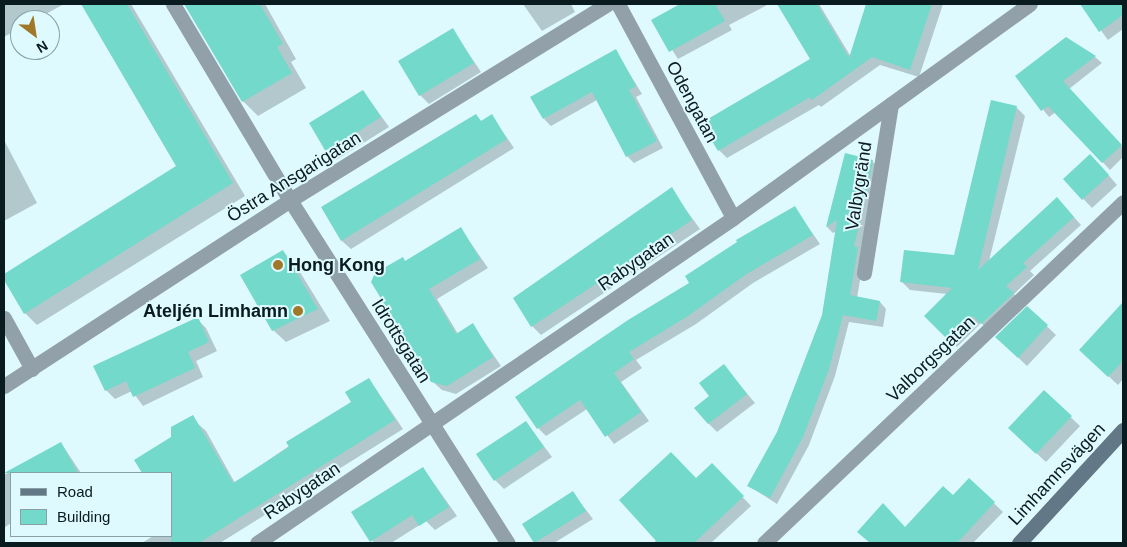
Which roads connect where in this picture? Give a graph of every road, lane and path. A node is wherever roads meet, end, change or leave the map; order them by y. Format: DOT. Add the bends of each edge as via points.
graph roads {
  1 [pos="173,4"];
  2 [pos="607,4"];
  3 [pos="618,4"];
  4 [pos="1030,4"];
  5 [pos="890,104"];
  6 [pos="290,200"];
  7 [pos="1123,202"];
  8 [pos="733,218"];
  9 [pos="864,273"];
  10 [pos="4,318"];
  11 [pos="32,369"];
  12 [pos="4,386"];
  13 [pos="432,426"];
  14 [pos="1123,430"];
  15 [pos="257,543"];
  16 [pos="508,543"];
  17 [pos="764,543"];
  18 [pos="1019,543"];
  1 -- 6 [label="street, Idrottsgatan"];
  2 -- 6 [label="street, Östra Ansgarigatan"];
  3 -- 8 [label="street, Odengatan"];
  4 -- 5 [label="street, Rabygatan"];
  5 -- 8 [label="street, Rabygatan"];
  5 -- 9 [label="street, Valbygränd"];
  6 -- 11 [label="street, Östra Ansgarigatan"];
  6 -- 13 [label="street, Idrottsgatan"];
  7 -- 17 [label="street, Valborgsgatan"];
  8 -- 13 [label="street, Rabygatan"];
  10 -- 11 [label="street"];
  11 -- 12 [label="street, Östra Ansgarigatan"];
  13 -- 15 [label="street, Rabygatan"];
  13 -- 16 [label="street, Idrottsgatan"];
  14 -- 18 [label="main road, Limhamnsvägen"];
}
